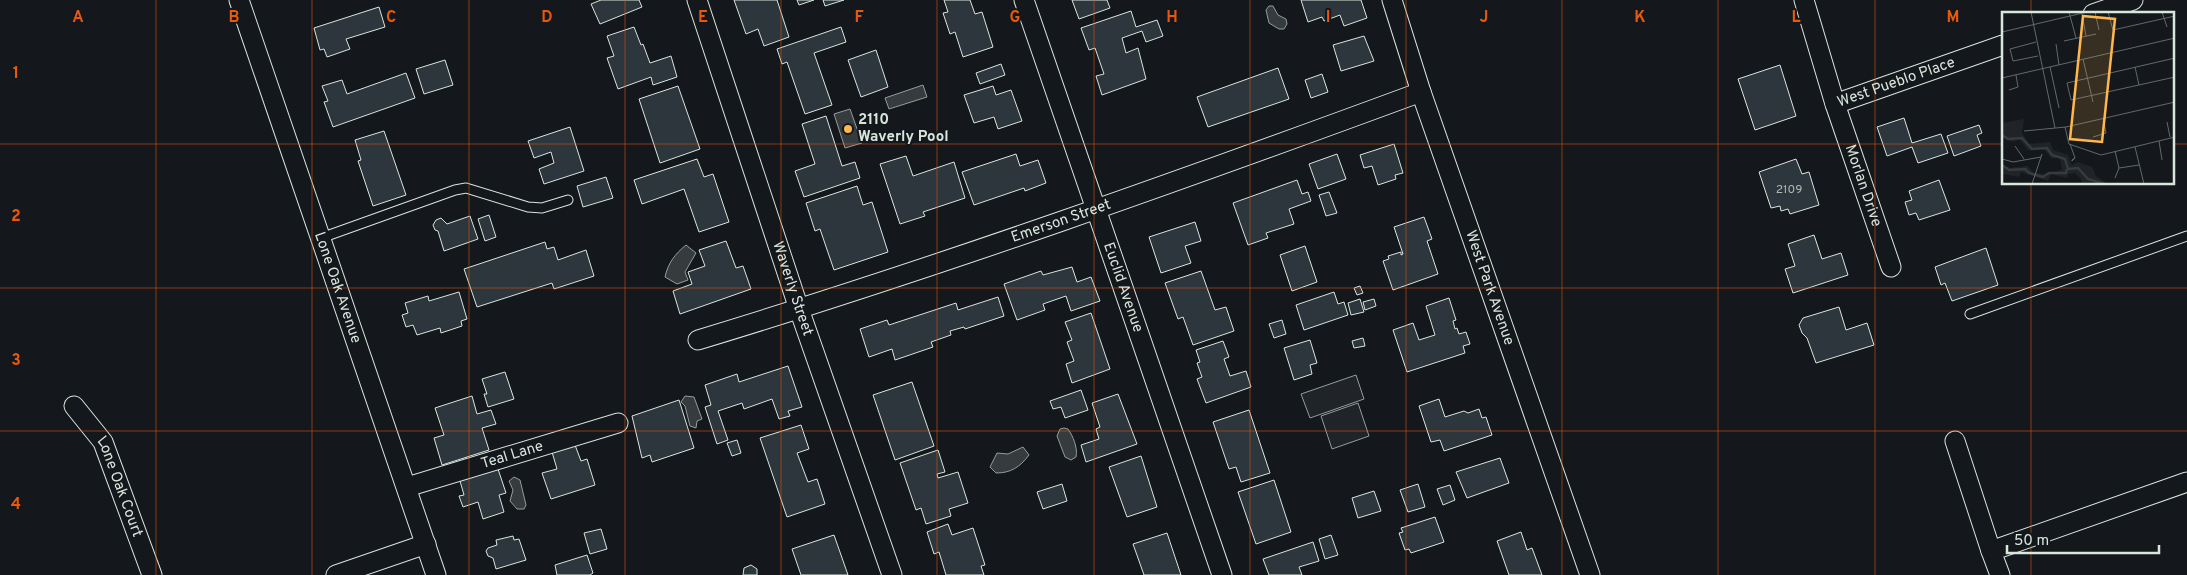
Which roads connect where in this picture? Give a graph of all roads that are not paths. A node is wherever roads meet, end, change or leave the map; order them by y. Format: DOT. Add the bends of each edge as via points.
graph roads {
  1 [pos="239,0"];
  2 [pos="697,0"];
  3 [pos="1024,0"];
  4 [pos="1392,0"];
  5 [pos="1804,0"];
  6 [pos="2132,0"];
  7 [pos="2099,12"];
  8 [pos="2002,45"];
  9 [pos="1421,92"];
  10 [pos="1836,104"];
  11 [pos="568,200"];
  12 [pos="1095,210"];
  13 [pos="2187,236"];
  14 [pos="321,238"];
  15 [pos="1891,267"];
  16 [pos="799,309"];
  17 [pos="1970,314"];
  18 [pos="698,340"];
  19 [pos="74,406"];
  20 [pos="618,423"];
  21 [pos="1954,442"];
  22 [pos="2187,482"];
  23 [pos="407,487"];
  24 [pos="426,544"];
  25 [pos="1992,550"];
  26 [pos="152,575"];
  27 [pos="336,575"];
  28 [pos="436,575"];
  29 [pos="892,575"];
  30 [pos="1222,575"];
  31 [pos="1590,575"];
  32 [pos="2000,575"];
  1 -- 14 [label="street, Lone Oak Avenue"];
  2 -- 16 [label="street, Waverly Street"];
  3 -- 12 [label="street, Euclid Avenue"];
  4 -- 9 [label="street, West Park Avenue"];
  5 -- 10 [label="street, West Pueblo Place"];
  6 -- 7 [label="street"];
  8 -- 10 [label="street, West Pueblo Place"];
  9 -- 12 [label="street, Emerson Street"];
  9 -- 31 [label="street, West Park Avenue"];
  10 -- 15 [label="street, Morlan Drive"];
  11 -- 14 [label="lane" via="542,208 528,207 466,188"];
  12 -- 16 [label="street, Emerson Street"];
  12 -- 30 [label="street, Euclid Avenue"];
  13 -- 17 [label="lane"];
  14 -- 23 [label="street, Lone Oak Avenue"];
  16 -- 18 [label="street, Emerson Street"];
  16 -- 29 [label="street, Waverly Street"];
  19 -- 26 [label="street, Lone Oak Court" via="103,442"];
  20 -- 23 [label="street, Teal Lane"];
  21 -- 25 [label="street"];
  22 -- 25 [label="street"];
  23 -- 24 [label="street, Lone Oak Avenue"];
  24 -- 27 [label="street"];
  24 -- 28 [label="street, Lone Oak Avenue"];
  25 -- 32 [label="street"];
}
